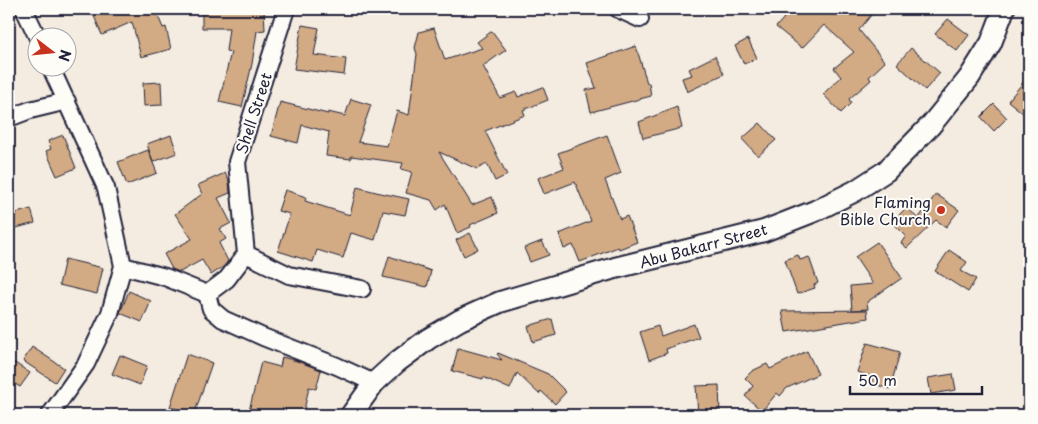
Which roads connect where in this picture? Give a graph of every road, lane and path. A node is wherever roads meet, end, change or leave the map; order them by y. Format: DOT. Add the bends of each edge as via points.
graph roads {
  1 [pos="24,9"];
  2 [pos="286,9"];
  3 [pos="618,9"];
  4 [pos="1004,9"];
  5 [pos="640,19"];
  6 [pos="33,28"];
  7 [pos="56,78"];
  8 [pos="67,101"];
  9 [pos="9,118"];
  10 [pos="246,254"];
  11 [pos="123,266"];
  12 [pos="362,289"];
  13 [pos="207,294"];
  14 [pos="374,383"];
  15 [pos="50,415"];
  16 [pos="351,415"];
  1 -- 6 [label="street"];
  2 -- 10 [label="street, Shell Street" via="236,162"];
  3 -- 5 [label="street"];
  4 -- 14 [label="street, Abu Bakarr Street" via="991,43 969,78 931,125 886,171 855,191 764,231 615,268 500,302 428,339"];
  7 -- 8 [label="street"];
  8 -- 9 [label="street"];
  8 -- 11 [label="street" via="106,188"];
  10 -- 12 [label="street" via="289,275"];
  10 -- 13 [label="street" via="227,279"];
  11 -- 13 [label="street" via="165,277"];
  11 -- 15 [label="street" via="110,313 86,364"];
  13 -- 14 [label="street" via="211,310 223,319"];
  14 -- 16 [label="street, Abu Bakarr Street"];
}
